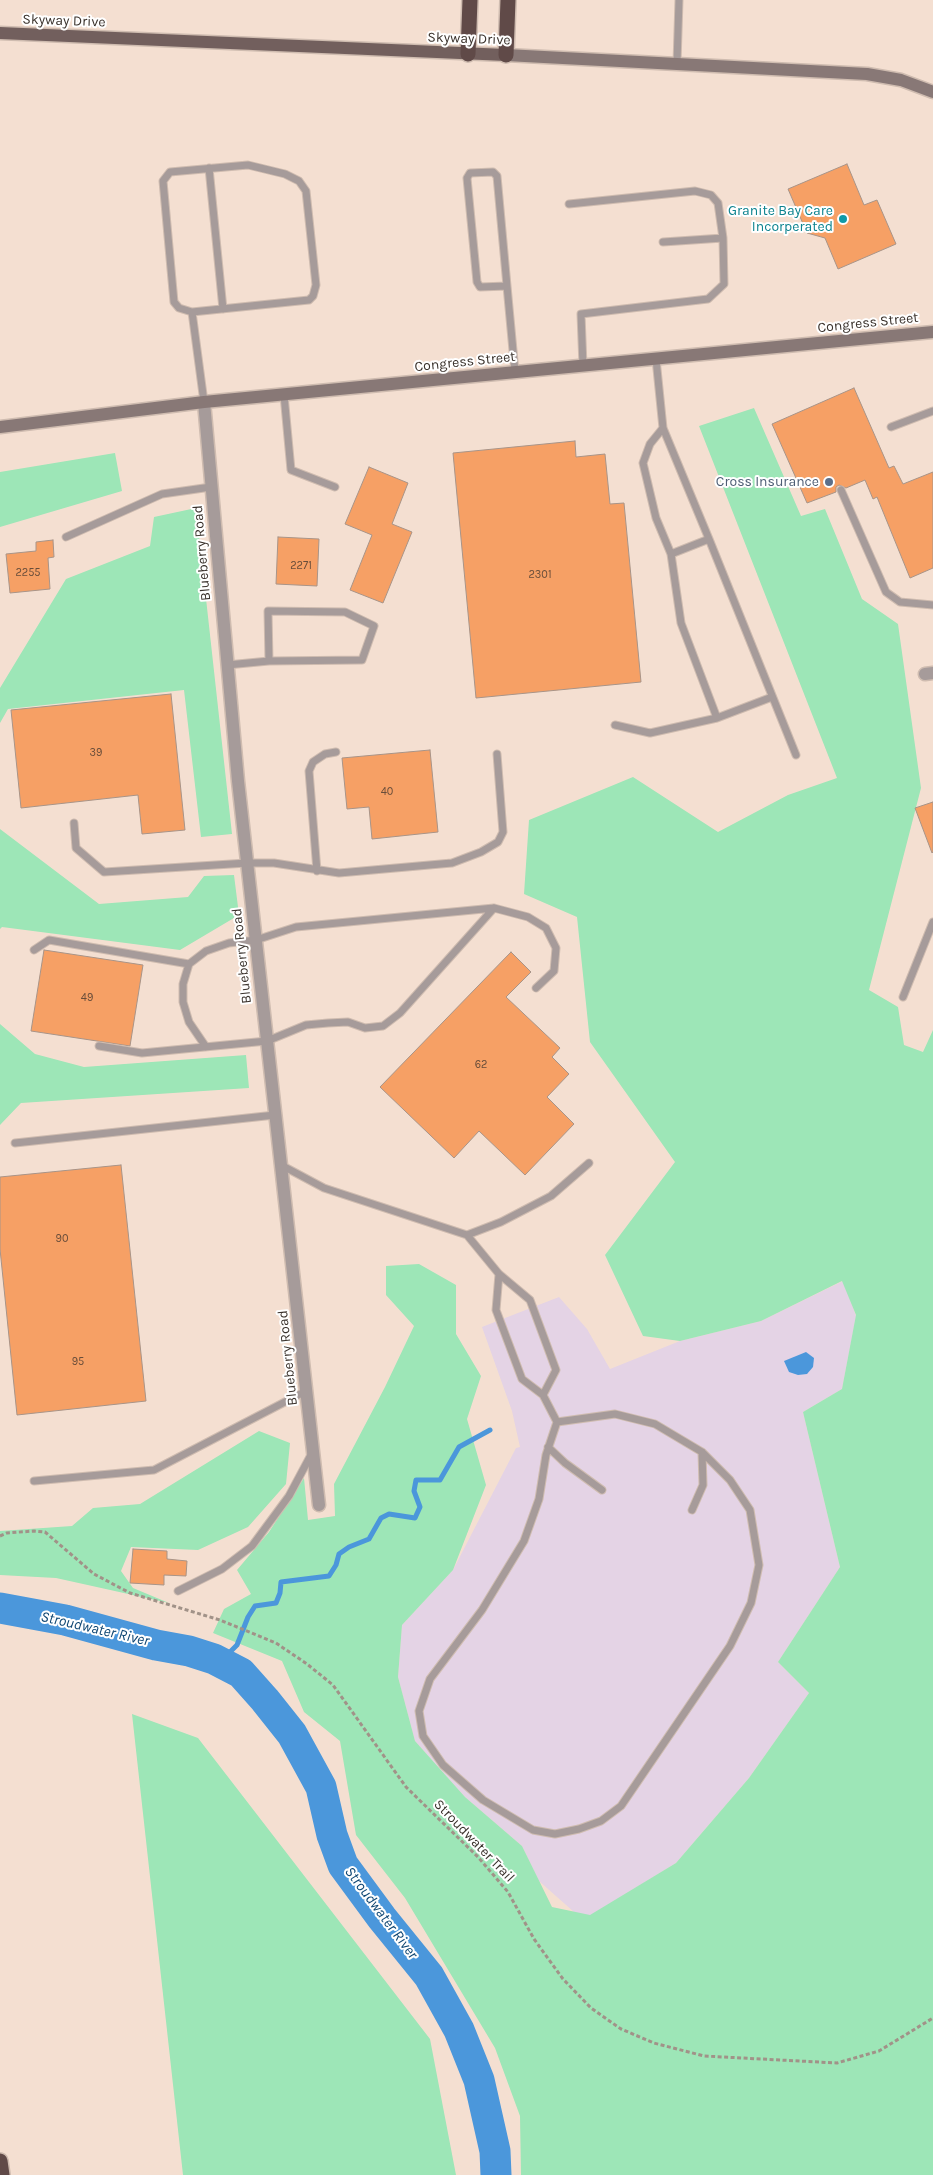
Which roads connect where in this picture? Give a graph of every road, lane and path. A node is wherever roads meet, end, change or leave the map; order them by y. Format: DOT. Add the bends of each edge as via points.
graph roads {
  1 [pos="470,0"];
  2 [pos="508,0"];
  3 [pos="679,0"];
  4 [pos="0,33"];
  5 [pos="468,54"];
  6 [pos="506,55"];
  7 [pos="677,63"];
  8 [pos="933,92"];
  9 [pos="209,168"];
  10 [pos="569,204"];
  11 [pos="722,238"];
  12 [pos="662,242"];
  13 [pos="507,286"];
  14 [pos="223,309"];
  15 [pos="192,312"];
  16 [pos="933,332"];
  17 [pos="656,358"];
  18 [pos="584,366"];
  19 [pos="515,372"];
  20 [pos="284,394"];
  21 [pos="204,402"];
  22 [pos="933,411"];
  23 [pos="891,427"];
  24 [pos="0,428"];
  25 [pos="663,428"];
  26 [pos="211,487"];
  27 [pos="335,487"];
  28 [pos="841,490"];
  29 [pos="66,537"];
  30 [pos="709,539"];
  31 [pos="671,554"];
  32 [pos="933,605"];
  33 [pos="269,661"];
  34 [pos="227,665"];
  35 [pos="772,697"];
  36 [pos="717,718"];
  37 [pos="615,725"];
  38 [pos="336,752"];
  39 [pos="497,754"];
  40 [pos="796,755"];
  41 [pos="74,824"];
  42 [pos="247,863"];
  43 [pos="318,871"];
  44 [pos="494,908"];
  45 [pos="933,922"];
  46 [pos="256,940"];
  47 [pos="34,950"];
  48 [pos="189,964"];
  49 [pos="536,988"];
  50 [pos="902,997"];
  51 [pos="267,1041"];
  52 [pos="99,1046"];
  53 [pos="206,1046"];
  54 [pos="275,1115"];
  55 [pos="15,1143"];
  56 [pos="590,1163"];
  57 [pos="281,1165"];
  58 [pos="466,1235"];
  59 [pos="499,1274"];
  60 [pos="306,1391"];
  61 [pos="543,1395"];
  62 [pos="557,1422"];
  63 [pos="548,1447"];
  64 [pos="313,1450"];
  65 [pos="702,1452"];
  66 [pos="34,1481"];
  67 [pos="602,1490"];
  68 [pos="319,1505"];
  69 [pos="692,1510"];
  70 [pos="0,1536"];
  71 [pos="178,1591"];
  72 [pos="933,2018"];
  73 [pos="0,2161"];
  74 [pos="2,2175"];
  1 -- 5 [label="highway"];
  2 -- 6 [label="highway"];
  3 -- 7 [label="lane"];
  4 -- 5 [label="main road, Skyway Drive"];
  5 -- 6 [label="main road, Skyway Drive"];
  6 -- 7 [label="main road, Skyway Drive"];
  7 -- 8 [label="main road, Skyway Drive" via="867,74 901,80"];
  9 -- 14 [label="lane"];
  9 -- 14 [label="lane" via="248,165 299,181 306,191 316,285 309,300"];
  9 -- 15 [label="lane" via="170,172 163,181 174,302 179,308"];
  10 -- 11 [label="lane" via="695,191 711,195 718,203"];
  11 -- 12 [label="lane"];
  11 -- 18 [label="lane" via="724,284 708,299 581,314"];
  13 -- 13 [label="lane" via="496,176 493,172 470,173 467,178 476,282 480,287"];
  13 -- 19 [label="lane"];
  14 -- 15 [label="lane"];
  15 -- 21 [label="lane"];
  16 -- 17 [label="main road, Congress Street"];
  17 -- 18 [label="main road, Congress Street"];
  17 -- 25 [label="lane"];
  18 -- 19 [label="main road, Congress Street"];
  19 -- 20 [label="main road, Congress Street"];
  20 -- 21 [label="main road, Congress Street"];
  20 -- 27 [label="lane" via="291,470"];
  21 -- 24 [label="main road, Congress Street"];
  21 -- 26 [label="street, Blueberry Road"];
  22 -- 23 [label="lane"];
  25 -- 30 [label="lane"];
  25 -- 31 [label="lane" via="650,444 642,463 656,518"];
  26 -- 29 [label="lane" via="162,494"];
  26 -- 34 [label="street, Blueberry Road"];
  28 -- 32 [label="lane" via="886,592 900,602"];
  30 -- 31 [label="lane"];
  30 -- 35 [label="lane"];
  31 -- 36 [label="lane" via="681,623"];
  33 -- 33 [label="lane" via="362,660 374,626 345,612 268,611"];
  33 -- 34 [label="lane"];
  34 -- 42 [label="street, Blueberry Road"];
  35 -- 36 [label="lane"];
  35 -- 40 [label="lane"];
  36 -- 37 [label="lane" via="650,733"];
  38 -- 43 [label="lane" via="325,754 314,762 309,771"];
  39 -- 43 [label="lane" via="504,832 498,842 452,862 339,873"];
  41 -- 42 [label="lane" via="76,848 104,872"];
  42 -- 43 [label="lane"];
  42 -- 46 [label="street, Blueberry Road"];
  44 -- 46 [label="lane" via="296,927"];
  44 -- 49 [label="lane" via="528,917 546,928 556,948 554,971"];
  44 -- 51 [label="lane" via="400,1013 383,1026 365,1028 348,1022 306,1025"];
  45 -- 50 [label="lane"];
  46 -- 48 [label="lane" via="229,943 206,951"];
  46 -- 51 [label="street, Blueberry Road"];
  47 -- 48 [label="lane" via="49,940"];
  48 -- 53 [label="lane" via="183,984 183,1002 189,1022"];
  51 -- 53 [label="lane"];
  51 -- 54 [label="street, Blueberry Road"];
  52 -- 53 [label="lane" via="142,1052"];
  54 -- 55 [label="lane"];
  54 -- 57 [label="street, Blueberry Road"];
  56 -- 58 [label="lane" via="551,1196 501,1222"];
  57 -- 58 [label="lane" via="324,1188"];
  57 -- 60 [label="street, Blueberry Road"];
  58 -- 59 [label="lane"];
  59 -- 61 [label="lane" via="496,1310 522,1379"];
  59 -- 61 [label="lane" via="530,1300 556,1370"];
  60 -- 64 [label="street, Blueberry Road"];
  60 -- 66 [label="lane" via="154,1470"];
  61 -- 62 [label="lane"];
  62 -- 63 [label="lane"];
  62 -- 65 [label="lane" via="615,1414 655,1424"];
  63 -- 65 [label="lane" via="539,1499 524,1542 482,1610 430,1679 419,1711 424,1736 443,1765 483,1800 533,1830 555,1834 601,1821 621,1806 730,1646 751,1603 759,1565 750,1510 730,1480"];
  63 -- 67 [label="lane"];
  64 -- 68 [label="street, Blueberry Road"];
  64 -- 71 [label="lane" via="289,1496 252,1546 222,1569"];
  65 -- 69 [label="lane" via="703,1485"];
  70 -- 72 [label="path, Stroudwater Trail" via="45,1532 94,1574 130,1593 220,1620 276,1643 307,1664 333,1685 406,1788 478,1857 508,1892 534,1939 563,1979 592,2008 621,2029 654,2043 704,2056 837,2063 879,2051"];
  73 -- 74 [label="highway"];
}
